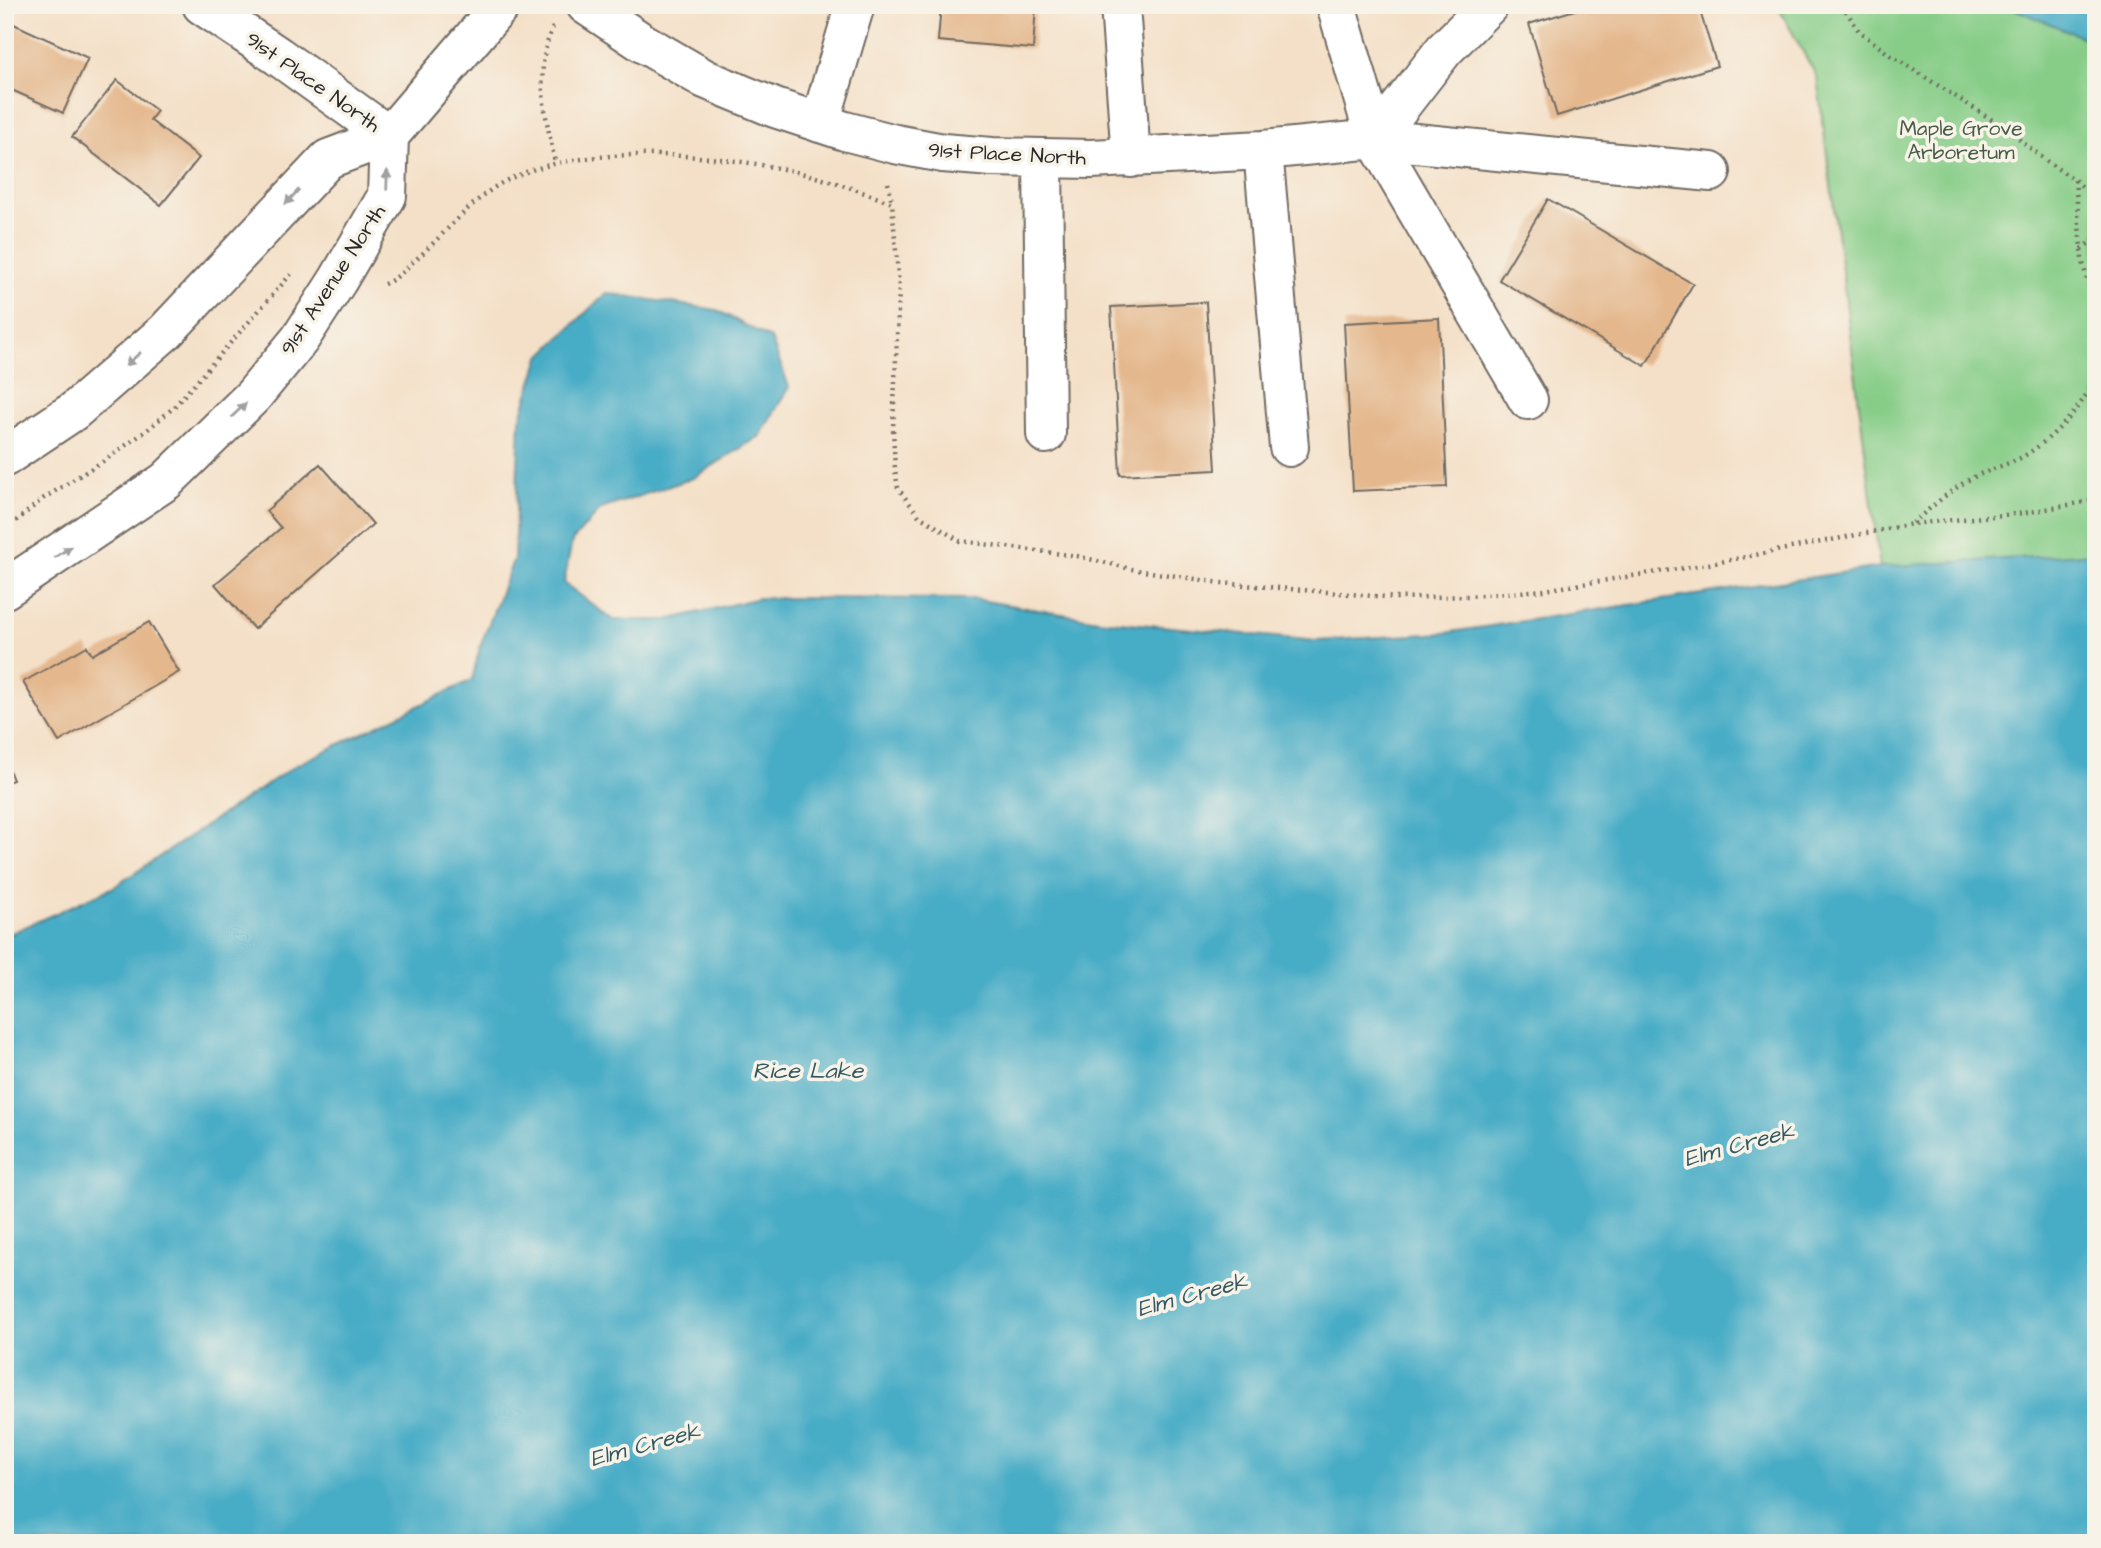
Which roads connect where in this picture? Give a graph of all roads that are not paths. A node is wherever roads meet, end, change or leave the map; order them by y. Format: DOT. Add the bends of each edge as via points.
graph roads {
  1 [pos="202,5"];
  2 [pos="500,5"];
  3 [pos="855,5"];
  4 [pos="1120,5"];
  5 [pos="1336,5"];
  6 [pos="1489,5"];
  7 [pos="570,15"];
  8 [pos="820,123"];
  9 [pos="389,136"];
  10 [pos="1375,139"];
  11 [pos="1263,150"];
  12 [pos="1131,158"];
  13 [pos="1043,159"];
  14 [pos="1711,172"];
  15 [pos="1528,400"];
  16 [pos="1046,434"];
  17 [pos="1289,447"];
  18 [pos="5,457"];
  19 [pos="5,589"];
  1 -- 9 [label="street, 91st Place North"];
  2 -- 9 [label="street"];
  3 -- 8 [label="street"];
  4 -- 12 [label="street"];
  5 -- 10 [label="street"];
  6 -- 10 [label="street" via="1444,50"];
  7 -- 8 [label="street, 91st Place North" via="643,43 705,79"];
  8 -- 13 [label="street, 91st Place North" via="943,153"];
  9 -- 18 [label="street, one-way" via="328,159 166,331 74,411"];
  19 -- 9 [label="street, 91st Avenue North, one-way" via="166,481 253,396 300,339 387,196"];
  10 -- 11 [label="street, 91st Place North"];
  10 -- 14 [label="street, 91st Place North"];
  10 -- 15 [label="street"];
  11 -- 12 [label="street, 91st Place North"];
  11 -- 17 [label="street"];
  12 -- 13 [label="street, 91st Place North"];
  13 -- 16 [label="street"];
}
